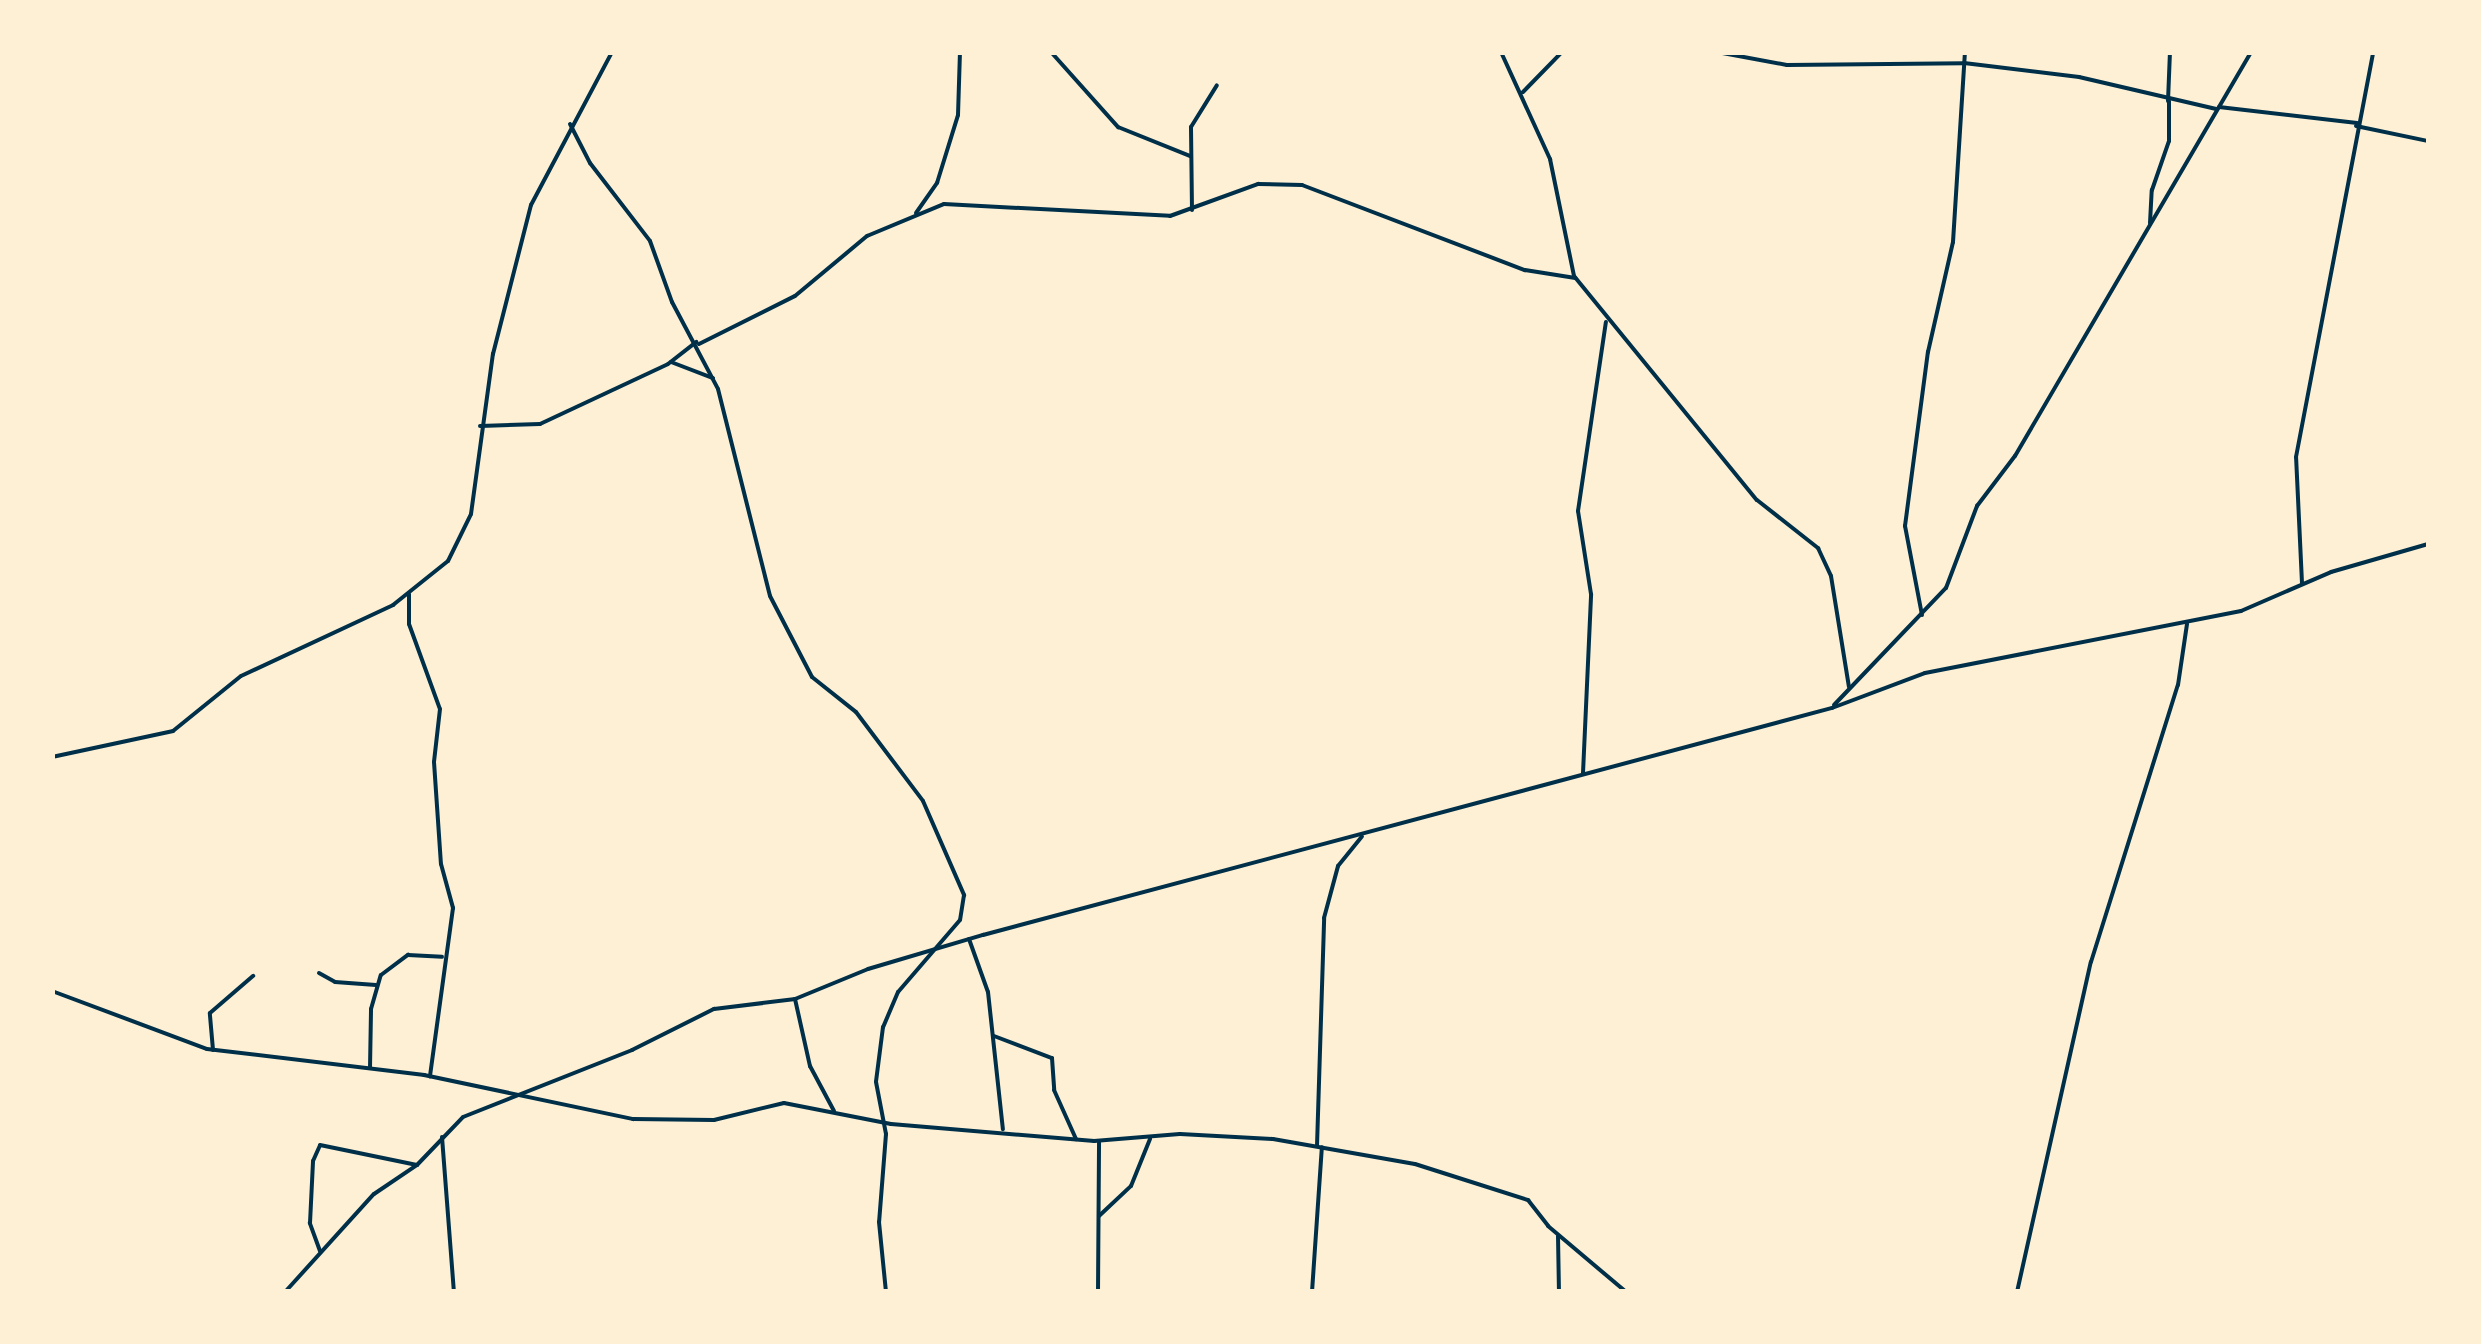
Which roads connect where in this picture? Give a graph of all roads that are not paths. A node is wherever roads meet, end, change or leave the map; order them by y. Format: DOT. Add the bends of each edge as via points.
graph roads {
  1 [pos="612,52"];
  2 [pos="960,52"];
  3 [pos="1052,52"];
  4 [pos="1501,52"];
  5 [pos="1562,52"];
  6 [pos="1718,52"];
  7 [pos="1965,52"];
  8 [pos="2170,52"];
  9 [pos="2251,52"];
  10 [pos="2373,52"];
  11 [pos="1964,64"];
  12 [pos="1218,85"];
  13 [pos="1522,93"];
  14 [pos="2169,101"];
  15 [pos="2218,108"];
  16 [pos="570,124"];
  17 [pos="2357,125"];
  18 [pos="2428,140"];
  19 [pos="1190,156"];
  20 [pos="1192,210"];
  21 [pos="916,212"];
  22 [pos="2150,223"];
  23 [pos="1576,278"];
  24 [pos="1606,322"];
  25 [pos="697,344"];
  26 [pos="671,362"];
  27 [pos="714,378"];
  28 [pos="480,426"];
  29 [pos="2428,544"];
  30 [pos="2302,583"];
  31 [pos="409,594"];
  32 [pos="1922,616"];
  33 [pos="2187,624"];
  34 [pos="1850,688"];
  35 [pos="1832,708"];
  36 [pos="52,757"];
  37 [pos="1584,775"];
  38 [pos="1365,833"];
  39 [pos="968,939"];
  40 [pos="935,952"];
  41 [pos="442,957"];
  42 [pos="319,972"];
  43 [pos="253,976"];
  44 [pos="376,985"];
  45 [pos="52,990"];
  46 [pos="795,999"];
  47 [pos="994,1036"];
  48 [pos="213,1050"];
  49 [pos="370,1068"];
  50 [pos="430,1076"];
  51 [pos="520,1094"];
  52 [pos="835,1112"];
  53 [pos="885,1123"];
  54 [pos="1003,1132"];
  55 [pos="442,1136"];
  56 [pos="1076,1139"];
  57 [pos="1150,1139"];
  58 [pos="1099,1141"];
  59 [pos="1319,1146"];
  60 [pos="417,1165"];
  61 [pos="1099,1216"];
  62 [pos="1558,1235"];
  63 [pos="321,1253"];
  64 [pos="285,1292"];
  65 [pos="454,1292"];
  66 [pos="886,1292"];
  67 [pos="1098,1292"];
  68 [pos="1312,1292"];
  69 [pos="1559,1292"];
  70 [pos="1626,1292"];
  71 [pos="2017,1292"];
  1 -- 16 [label="street"];
  2 -- 21 [label="street" via="958,114 937,184"];
  3 -- 19 [label="street" via="1118,127"];
  4 -- 13 [label="street"];
  5 -- 13 [label="street"];
  6 -- 11 [label="street" via="1787,64"];
  7 -- 11 [label="street"];
  8 -- 14 [label="street"];
  9 -- 15 [label="street"];
  10 -- 17 [label="street"];
  11 -- 14 [label="street" via="2079,77"];
  11 -- 32 [label="street" via="1953,242 1928,352 1905,526"];
  12 -- 19 [label="street" via="1191,127"];
  13 -- 23 [label="street" via="1560,192"];
  14 -- 15 [label="street"];
  14 -- 22 [label="street" via="2169,141 2152,190"];
  15 -- 17 [label="street"];
  15 -- 22 [label="street"];
  16 -- 25 [label="street" via="650,241"];
  16 -- 28 [label="street" via="531,205"];
  17 -- 18 [label="street"];
  17 -- 30 [label="street" via="2296,457"];
  19 -- 20 [label="street"];
  20 -- 21 [label="street" via="1156,216 963,203"];
  20 -- 23 [label="street" via="1258,184 1302,185 1524,270"];
  21 -- 25 [label="street" via="867,236 795,296"];
  22 -- 32 [label="street" via="2015,456 1977,506 1955,571"];
  23 -- 24 [label="street"];
  24 -- 34 [label="street" via="1703,426 1758,500 1818,548 1831,576"];
  24 -- 37 [label="street" via="1578,510 1591,594"];
  25 -- 26 [label="street"];
  25 -- 27 [label="street"];
  26 -- 27 [label="street"];
  26 -- 28 [label="street" via="540,424"];
  27 -- 40 [label="street" via="770,596 812,677 856,712 945,840 965,906"];
  28 -- 31 [label="street" via="464,533 448,561"];
  29 -- 30 [label="street"];
  30 -- 33 [label="street" via="2241,611"];
  31 -- 36 [label="street" via="241,676 173,732"];
  31 -- 41 [label="street" via="409,624 441,717 434,762 440,857 453,908"];
  32 -- 34 [label="street"];
  33 -- 35 [label="street" via="1925,673"];
  33 -- 71 [label="street" via="2178,685 2091,962"];
  34 -- 35 [label="street"];
  35 -- 37 [label="street"];
  37 -- 38 [label="street"];
  38 -- 39 [label="street"];
  38 -- 59 [label="street" via="1338,866 1324,918"];
  39 -- 40 [label="street"];
  39 -- 47 [label="street" via="987,986"];
  40 -- 46 [label="street" via="868,969"];
  40 -- 53 [label="street" via="898,992 883,1027 876,1082"];
  41 -- 44 [label="street" via="400,958"];
  41 -- 50 [label="street"];
  42 -- 44 [label="street" via="335,982"];
  43 -- 48 [label="street" via="210,1014"];
  44 -- 49 [label="street"];
  45 -- 48 [label="street"];
  46 -- 51 [label="street" via="722,1006"];
  46 -- 52 [label="street" via="810,1066"];
  47 -- 54 [label="street"];
  47 -- 56 [label="street" via="1052,1058 1054,1090"];
  48 -- 49 [label="street"];
  49 -- 50 [label="street"];
  50 -- 51 [label="street"];
  51 -- 52 [label="street" via="633,1119 714,1120 772,1102"];
  51 -- 55 [label="street" via="464,1116"];
  52 -- 53 [label="street"];
  53 -- 54 [label="street"];
  53 -- 66 [label="street" via="879,1231"];
  54 -- 56 [label="street"];
  55 -- 60 [label="street"];
  55 -- 65 [label="street"];
  56 -- 58 [label="street"];
  57 -- 58 [label="street"];
  57 -- 59 [label="street" via="1193,1134"];
  57 -- 61 [label="street" via="1131,1186"];
  58 -- 61 [label="street"];
  59 -- 62 [label="street" via="1415,1164 1521,1197"];
  59 -- 68 [label="street"];
  60 -- 63 [label="street" via="374,1194"];
  60 -- 63 [label="street" via="320,1146 313,1161 310,1224"];
  61 -- 67 [label="street"];
  62 -- 69 [label="street"];
  62 -- 70 [label="street"];
  63 -- 64 [label="street"];
}
